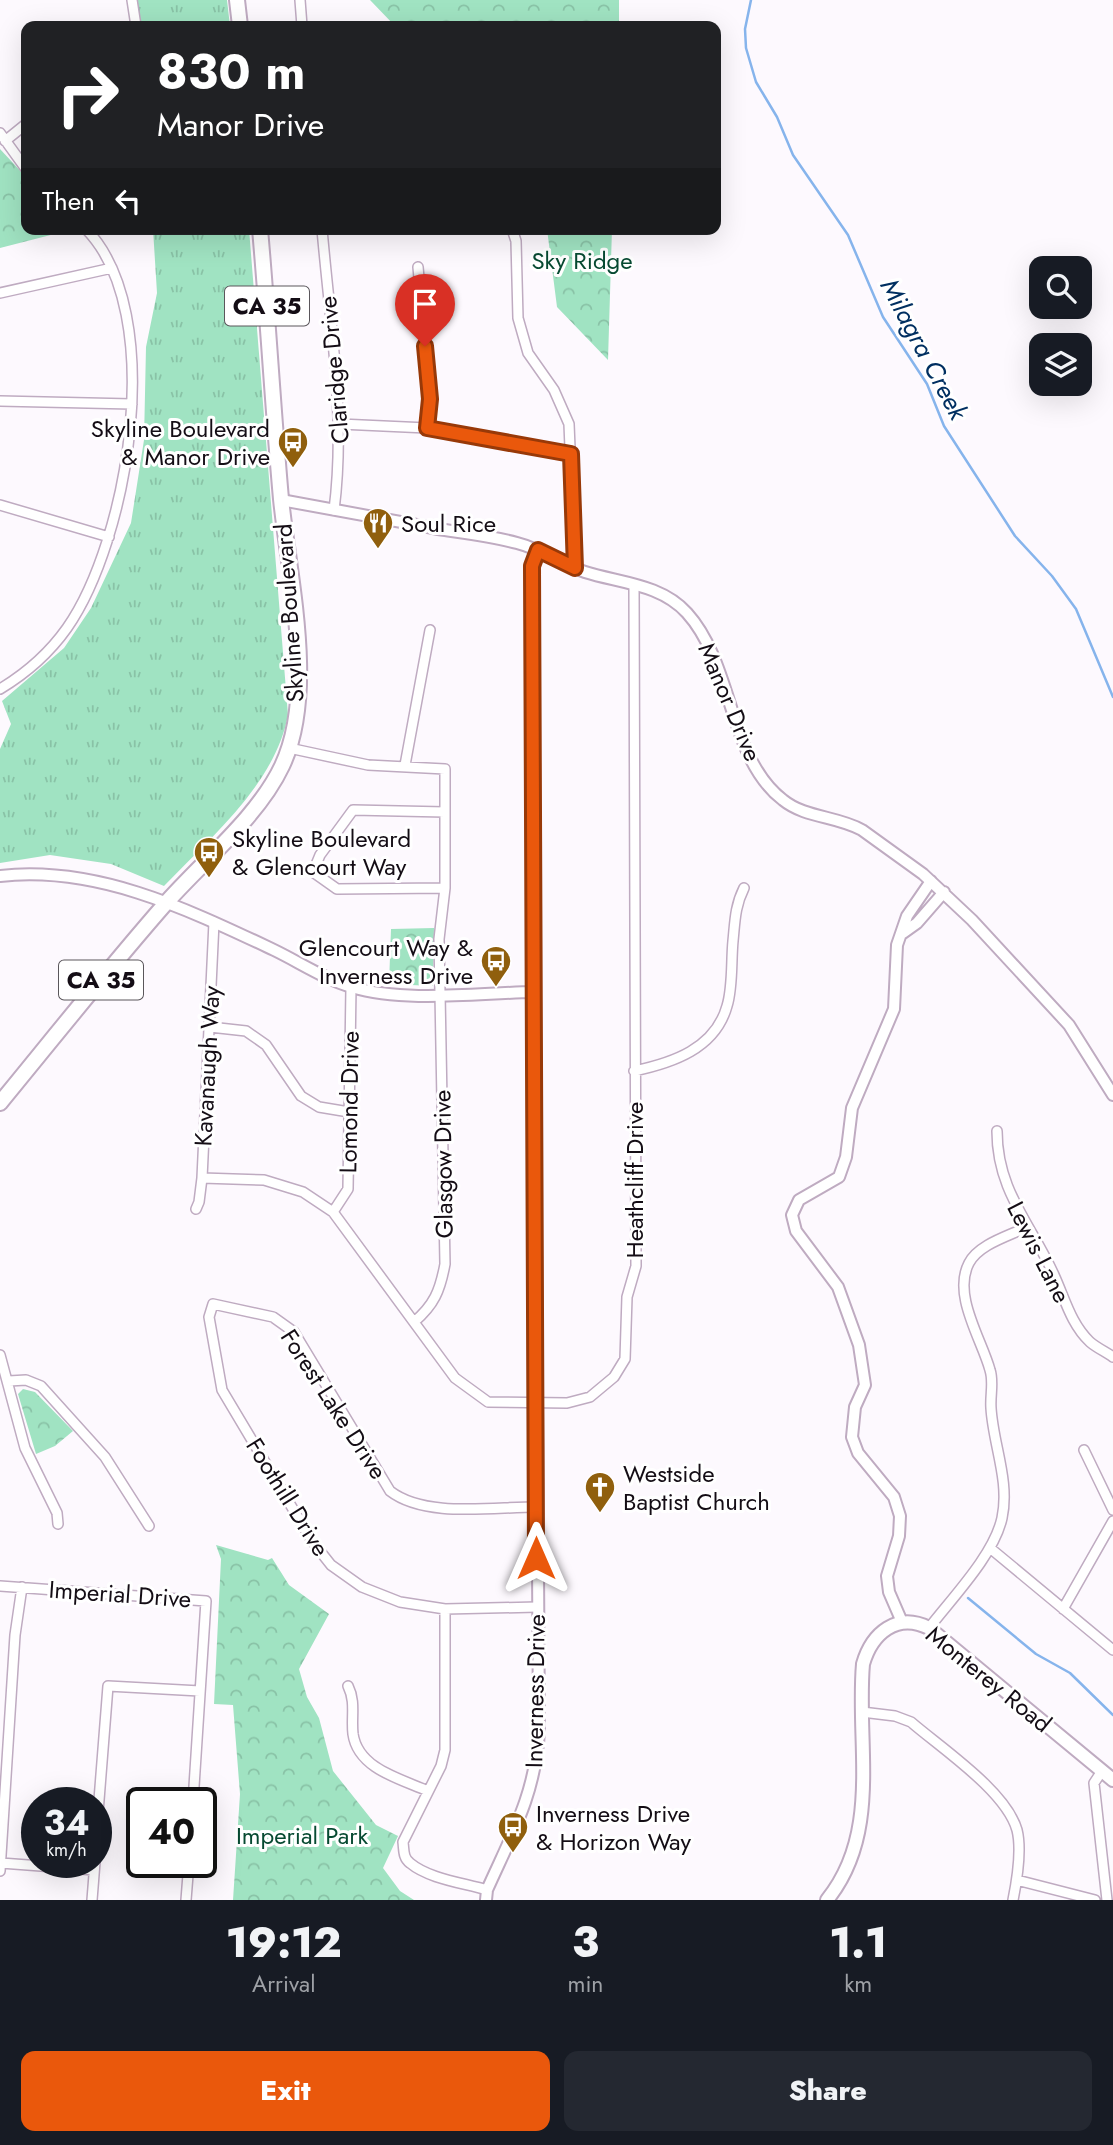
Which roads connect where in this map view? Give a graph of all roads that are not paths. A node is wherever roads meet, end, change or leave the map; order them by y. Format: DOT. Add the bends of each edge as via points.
graph roads {
  1 [pos="132,0"];
  2 [pos="237,0"];
  3 [pos="300,0"];
  4 [pos="135,21"];
  5 [pos="239,21"];
  6 [pos="302,21"];
  7 [pos="21,127"];
  8 [pos="3,137"];
  9 [pos="21,162"];
  10 [pos="90,235"];
  11 [pos="260,235"];
  12 [pos="323,235"];
  13 [pos="514,235"];
  14 [pos="418,267"];
  15 [pos="112,268"];
  16 [pos="0,293"];
  17 [pos="0,401"];
  18 [pos="132,404"];
  19 [pos="340,424"];
  20 [pos="427,428"];
  21 [pos="571,454"];
  22 [pos="281,500"];
  23 [pos="0,505"];
  24 [pos="334,510"];
  25 [pos="109,537"];
  26 [pos="538,550"];
  27 [pos="575,568"];
  28 [pos="634,584"];
  29 [pos="430,630"];
  30 [pos="0,688"];
  31 [pos="289,748"];
  32 [pos="405,765"];
  33 [pos="445,813"];
  34 [pos="0,876"];
  35 [pos="931,881"];
  36 [pos="445,888"];
  37 [pos="744,888"];
  38 [pos="944,891"];
  39 [pos="165,904"];
  40 [pos="214,922"];
  41 [pos="903,933"];
  42 [pos="351,987"];
  43 [pos="533,992"];
  44 [pos="440,994"];
  45 [pos="210,1027"];
  46 [pos="634,1071"];
  47 [pos="1113,1095"];
  48 [pos="0,1103"];
  49 [pos="349,1112"];
  50 [pos="997,1131"];
  51 [pos="202,1178"];
  52 [pos="195,1209"];
  53 [pos="332,1212"];
  54 [pos="1027,1227"];
  55 [pos="213,1304"];
  56 [pos="414,1322"];
  57 [pos="0,1355"];
  58 [pos="1113,1357"];
  59 [pos="9,1381"];
  60 [pos="537,1405"];
  61 [pos="1084,1450"];
  62 [pos="536,1507"];
  63 [pos="1113,1510"];
  64 [pos="1113,1521"];
  65 [pos="58,1524"];
  66 [pos="149,1525"];
  67 [pos="989,1548"];
  68 [pos="0,1586"];
  69 [pos="22,1587"];
  70 [pos="537,1607"];
  71 [pos="445,1609"];
  72 [pos="1063,1609"];
  73 [pos="902,1622"];
  74 [pos="929,1628"];
  75 [pos="1113,1650"];
  76 [pos="348,1686"];
  77 [pos="200,1691"];
  78 [pos="862,1712"];
  79 [pos="1102,1771"];
  80 [pos="1113,1780"];
  81 [pos="100,1787"];
  82 [pos="194,1787"];
  83 [pos="428,1791"];
  84 [pos="1,1863"];
  85 [pos="21,1864"];
  86 [pos="0,1871"];
  87 [pos="93,1878"];
  88 [pos="188,1878"];
  89 [pos="1017,1880"];
  90 [pos="486,1895"];
  91 [pos="92,1900"];
  92 [pos="186,1900"];
  93 [pos="827,1900"];
  94 [pos="1013,1900"];
  95 [pos="1095,1900"];
  96 [pos="1107,1900"];
  1 -- 4 [label="street"];
  2 -- 5 [label="main road"];
  3 -- 6 [label="street"];
  7 -- 8 [label="street"];
  8 -- 9 [label="street"];
  10 -- 15 [label="street"];
  11 -- 22 [label="main road, Skyline Boulevard / CA 35"];
  12 -- 19 [label="street, Claridge Drive"];
  13 -- 21 [label="street" via="518,318 528,353 554,390 569,424"];
  14 -- 20 [label="street" via="430,399"];
  15 -- 16 [label="street"];
  15 -- 18 [label="street" via="124,305"];
  17 -- 18 [label="street"];
  18 -- 25 [label="street" via="126,466"];
  19 -- 20 [label="street"];
  19 -- 24 [label="street, Claridge Drive"];
  20 -- 21 [label="street"];
  21 -- 27 [label="street"];
  22 -- 24 [label="street, Manor Drive"];
  22 -- 31 [label="main road, Skyline Boulevard / CA 35" via="298,672"];
  23 -- 25 [label="street"];
  24 -- 26 [label="street, Manor Drive"];
  25 -- 30 [label="street" via="91,585 66,629 23,675"];
  26 -- 27 [label="street, Manor Drive"];
  26 -- 43 [label="street, Inverness Drive" via="532,566"];
  27 -- 28 [label="street, Manor Drive"];
  28 -- 35 [label="street, Manor Drive" via="663,595 693,621 716,661 747,749 781,799 800,811 862,830"];
  28 -- 46 [label="street, Heathcliff Drive"];
  29 -- 32 [label="street"];
  31 -- 32 [label="street" via="368,765"];
  31 -- 39 [label="main road, Skyline Boulevard / CA 35" via="266,793"];
  32 -- 33 [label="street, Glasgow Drive" via="445,769"];
  33 -- 36 [label="street, Glasgow Drive"];
  33 -- 36 [label="street" via="353,810 313,872 337,889"];
  34 -- 39 [label="street" via="27,873 88,878"];
  35 -- 38 [label="street, Manor Drive"];
  35 -- 41 [label="street, Monterey Road" via="907,916"];
  36 -- 44 [label="street, Glasgow Drive" via="439,939"];
  37 -- 46 [label="street" via="736,904 728,1006 719,1025 687,1055"];
  38 -- 41 [label="street"];
  38 -- 47 [label="street, Manor Drive" via="1069,1025"];
  39 -- 40 [label="street"];
  39 -- 48 [label="main road, Skyline Boulevard / CA 35"];
  40 -- 42 [label="street"];
  40 -- 45 [label="street, Kavanaugh Way"];
  41 -- 73 [label="street, Monterey Road" via="894,954 894,1009 852,1108 839,1177 799,1200 792,1216 796,1231 838,1287 859,1345 865,1385 855,1407 852,1437 858,1453 894,1497 900,1516 887,1576"];
  42 -- 44 [label="street"];
  42 -- 49 [label="street, Lomond Drive"];
  43 -- 44 [label="street"];
  43 -- 60 [label="street, Inverness Drive"];
  44 -- 56 [label="street, Glasgow Drive" via="445,1264 433,1306"];
  45 -- 49 [label="street" via="246,1031 266,1045 301,1096 318,1107"];
  45 -- 51 [label="street, Kavanaugh Way"];
  46 -- 60 [label="street, Heathcliff Drive" via="636,1266 627,1297 625,1359 614,1377 590,1397"];
  49 -- 53 [label="street, Lomond Drive" via="348,1188"];
  50 -- 54 [label="street, Lewis Lane" via="1000,1169"];
  51 -- 52 [label="street, Kavanaugh Way"];
  51 -- 53 [label="street, Heathcliff Drive" via="264,1180 303,1192"];
  53 -- 56 [label="street, Heathcliff Drive"];
  54 -- 58 [label="street, Lewis Lane" via="1071,1316 1090,1342"];
  54 -- 67 [label="street" via="981,1249 969,1263 965,1281 967,1302 991,1374 991,1409 1003,1474 1002,1518"];
  55 -- 62 [label="street, Forest Lake Drive" via="273,1317 294,1332 390,1491 402,1501 421,1507"];
  55 -- 71 [label="street, Foothill Drive" via="209,1317 222,1390 312,1541 331,1565 362,1587 400,1602"];
  56 -- 60 [label="street, Heathcliff Drive" via="469,1391 488,1402"];
  57 -- 59 [label="street"];
  59 -- 65 [label="street" via="25,1448"];
  59 -- 66 [label="street" via="26,1380 41,1386 105,1457"];
  60 -- 62 [label="street, Inverness Drive"];
  61 -- 63 [label="street"];
  62 -- 70 [label="street, Inverness Drive"];
  64 -- 72 [label="street"];
  67 -- 72 [label="street"];
  67 -- 74 [label="street"];
  68 -- 69 [label="street, Imperial Drive"];
  69 -- 77 [label="street, Imperial Drive" via="206,1601"];
  69 -- 84 [label="street"];
  70 -- 71 [label="street, Foothill Drive"];
  70 -- 90 [label="street, Inverness Drive" via="537,1769"];
  71 -- 83 [label="street" via="445,1750"];
  72 -- 75 [label="street"];
  73 -- 74 [label="main road, Monterey Road"];
  73 -- 78 [label="main road" via="877,1636 866,1653"];
  74 -- 79 [label="main road, Monterey Road"];
  76 -- 83 [label="street" via="358,1749 372,1765"];
  77 -- 81 [label="street" via="108,1686"];
  77 -- 82 [label="street, Imperial Drive"];
  78 -- 89 [label="street" via="911,1722 997,1796 1017,1829"];
  78 -- 93 [label="main road" via="860,1829 846,1872"];
  79 -- 80 [label="main road, Monterey Road"];
  79 -- 96 [label="street" via="1094,1783"];
  83 -- 90 [label="street" via="403,1842 404,1856 410,1864"];
  84 -- 85 [label="street"];
  84 -- 86 [label="street"];
  87 -- 91 [label="street"];
  88 -- 92 [label="street"];
  89 -- 94 [label="street"];
  89 -- 95 [label="street"];
}
